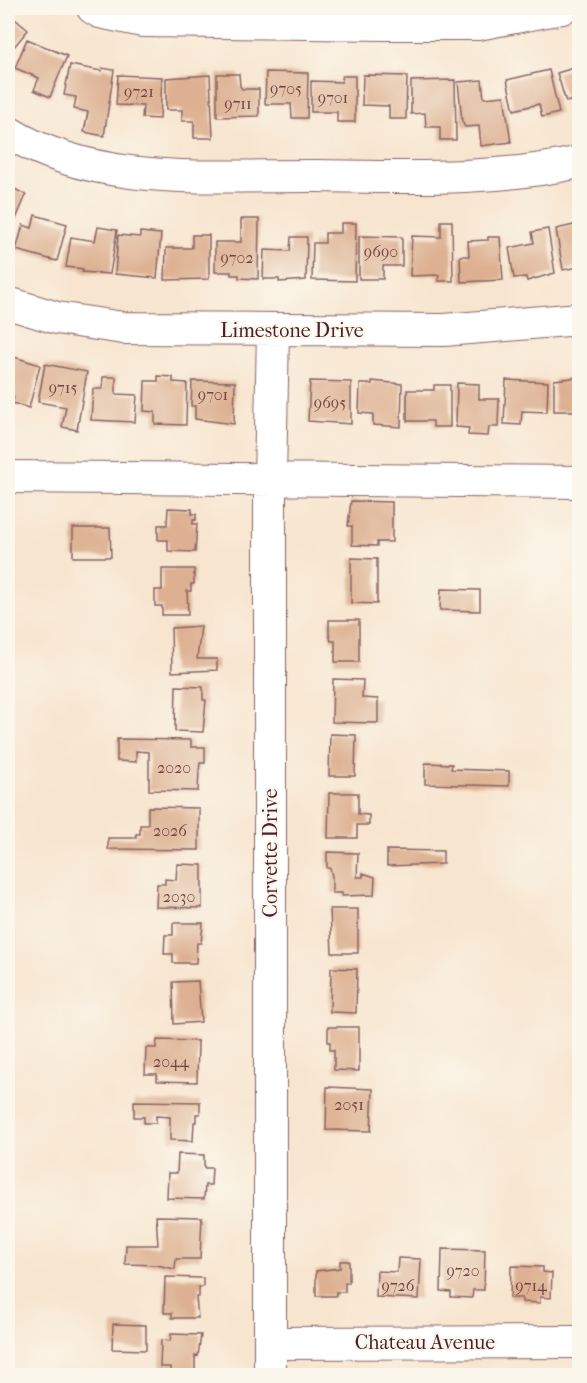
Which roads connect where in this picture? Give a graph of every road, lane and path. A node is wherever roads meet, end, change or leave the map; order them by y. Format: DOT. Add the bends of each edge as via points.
graph roads {
  1 [pos="93,8"];
  2 [pos="549,9"];
  3 [pos="387,16"];
  4 [pos="8,132"];
  5 [pos="579,162"];
  6 [pos="8,303"];
  7 [pos="579,320"];
  8 [pos="273,330"];
  9 [pos="8,477"];
  10 [pos="270,480"];
  11 [pos="579,482"];
  12 [pos="579,1342"];
  13 [pos="270,1343"];
  14 [pos="270,1376"];
  1 -- 3 [label="street" via="143,21"];
  2 -- 3 [label="street" via="478,24"];
  4 -- 5 [label="street" via="29,146 100,167 158,175 414,177 533,172"];
  6 -- 8 [label="street, Limestone Drive" via="57,318 123,328"];
  7 -- 8 [label="street, Limestone Drive" via="444,330"];
  8 -- 10 [label="street, Corvette Drive"];
  9 -- 10 [label="street"];
  10 -- 11 [label="street"];
  10 -- 13 [label="street, Corvette Drive"];
  12 -- 13 [label="street, Chateau Avenue"];
  13 -- 14 [label="street, Corvette Drive"];
}
